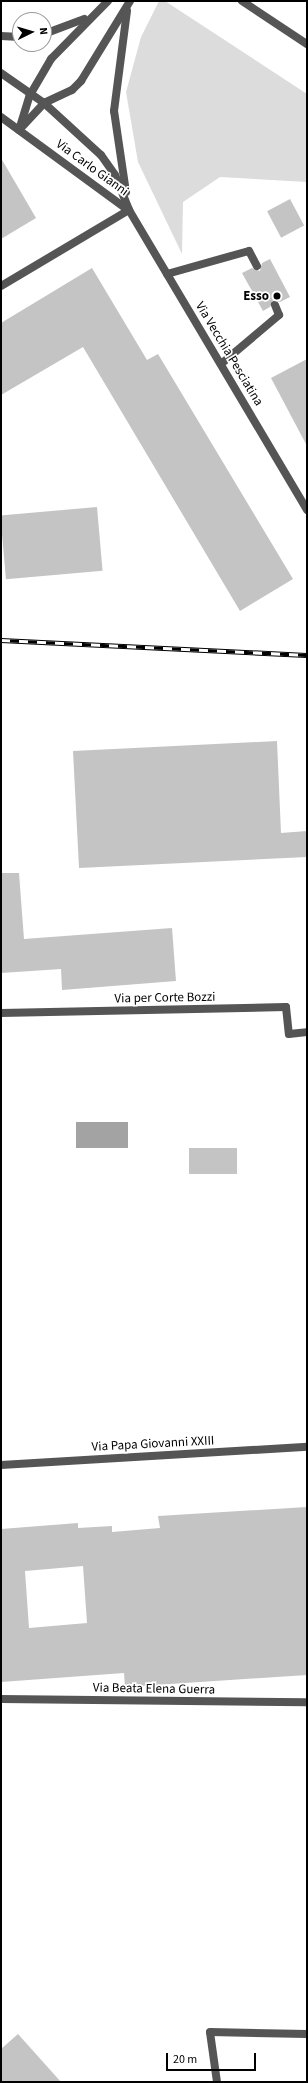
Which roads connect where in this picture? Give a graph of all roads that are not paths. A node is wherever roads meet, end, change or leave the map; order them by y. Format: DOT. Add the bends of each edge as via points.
graph roads {
  1 [pos="108,1"];
  2 [pos="130,1"];
  3 [pos="242,1"];
  4 [pos="127,11"];
  5 [pos="90,16"];
  6 [pos="52,31"];
  7 [pos="1,36"];
  8 [pos="12,37"];
  9 [pos="307,44"];
  10 [pos="1,74"];
  11 [pos="30,95"];
  12 [pos="44,102"];
  13 [pos="1,118"];
  14 [pos="19,130"];
  15 [pos="129,210"];
  16 [pos="257,266"];
  17 [pos="167,274"];
  18 [pos="1,286"];
  19 [pos="275,305"];
  20 [pos="221,364"];
  21 [pos="307,510"];
  22 [pos="1,1013"];
  23 [pos="307,1032"];
  24 [pos="307,1447"];
  25 [pos="1,1465"];
  26 [pos="1,1699"];
  27 [pos="307,1702"];
  28 [pos="307,2034"];
  29 [pos="217,2082"];
  1 -- 5 [label="street"];
  2 -- 4 [label="street"];
  3 -- 9 [label="street"];
  4 -- 12 [label="street" via="72,90"];
  4 -- 15 [label="street" via="114,111"];
  5 -- 6 [label="street"];
  5 -- 11 [label="street" via="51,59"];
  7 -- 8 [label="street"];
  10 -- 11 [label="street, Via Carlo Gianni"];
  11 -- 12 [label="street, Via Carlo Gianni"];
  11 -- 14 [label="street"];
  12 -- 14 [label="street"];
  12 -- 15 [label="street, Via Carlo Gianni" via="101,155 115,174"];
  13 -- 14 [label="street, Via Carlo Gianni"];
  14 -- 15 [label="street, Via Carlo Gianni"];
  15 -- 17 [label="street, Via Vecchia Pesciatina"];
  15 -- 18 [label="street"];
  16 -- 17 [label="street" via="249,251"];
  17 -- 20 [label="street, Via Vecchia Pesciatina"];
  19 -- 20 [label="street" via="280,315"];
  20 -- 21 [label="street, Via Vecchia Pesciatina"];
  22 -- 23 [label="street, Via per Corte Bozzi" via="286,1007 289,1034"];
  24 -- 25 [label="street, Via Papa Giovanni XXIII"];
  26 -- 27 [label="street, Via Beata Elena Guerra"];
  28 -- 29 [label="street" via="210,2032"];
}
